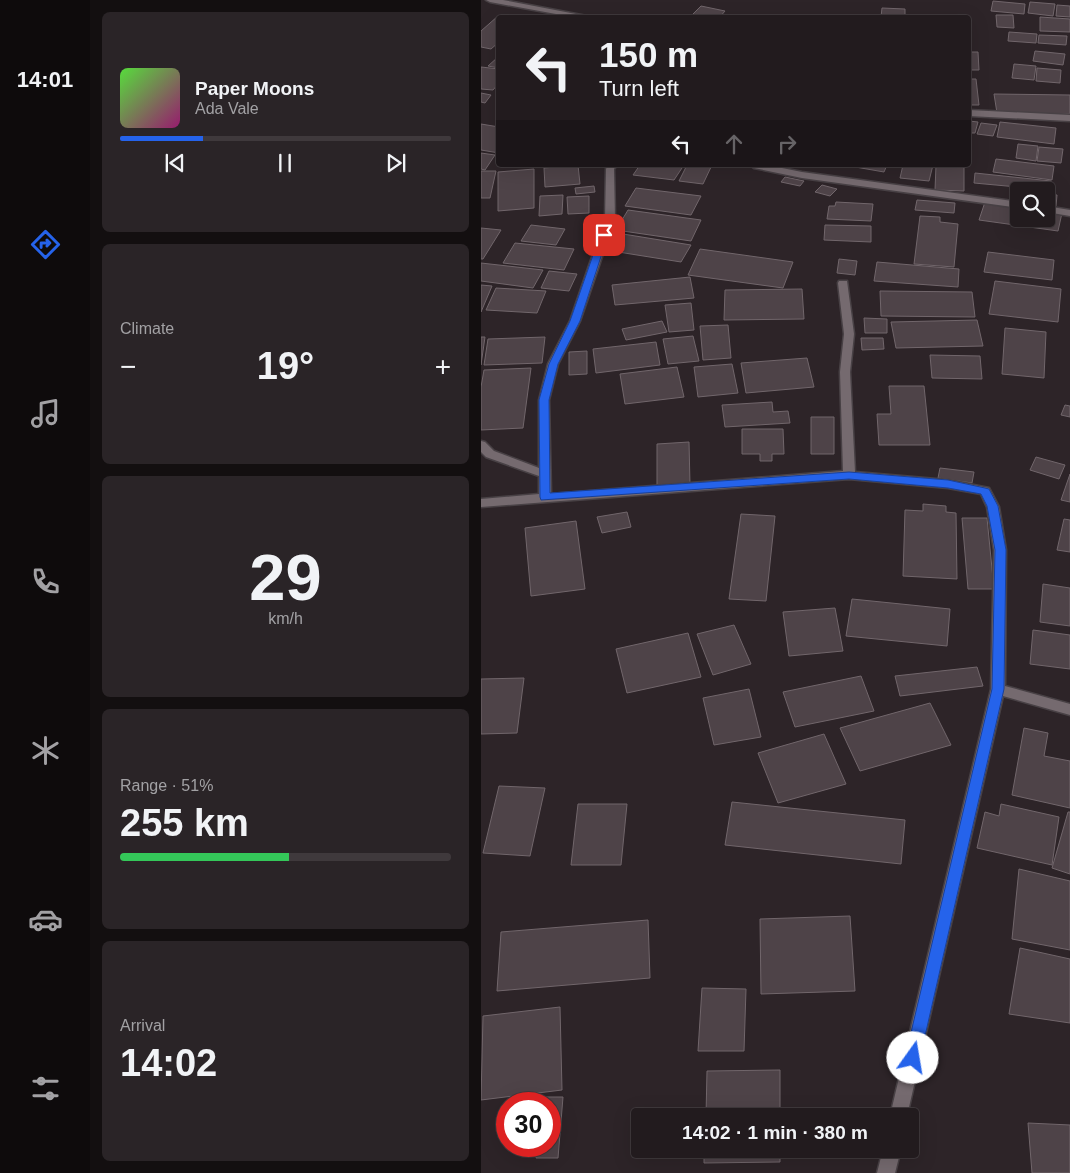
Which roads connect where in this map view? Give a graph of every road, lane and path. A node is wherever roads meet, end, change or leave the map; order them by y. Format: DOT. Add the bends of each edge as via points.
graph roads {
  1 [pos="489,0"];
  2 [pos="576,15"];
  3 [pos="971,113"];
  4 [pos="1070,118"];
  5 [pos="612,167"];
  6 [pos="764,167"];
  7 [pos="1010,204"];
  8 [pos="1055,210"];
  9 [pos="1070,213"];
  10 [pos="843,284"];
  11 [pos="481,445"];
  12 [pos="545,474"];
  13 [pos="849,475"];
  14 [pos="545,497"];
  15 [pos="481,503"];
  16 [pos="998,689"];
  17 [pos="1070,710"];
  18 [pos="901,1108"];
  19 [pos="890,1158"];
  20 [pos="886,1173"];
  1 -- 2 [label="street"];
  3 -- 4 [label="street"];
  5 -- 12 [label="street" via="610,219 575,321 553,364 544,400"];
  6 -- 7 [label="street"];
  8 -- 9 [label="street"];
  10 -- 13 [label="street" via="849,334 845,372"];
  11 -- 12 [label="street" via="490,454"];
  12 -- 14 [label="street"];
  13 -- 14 [label="street"];
  13 -- 16 [label="street" via="948,484 985,491 993,506 1000,550"];
  14 -- 15 [label="street"];
  16 -- 17 [label="street"];
  16 -- 18 [label="street"];
  19 -- 20 [label="street"];
}
